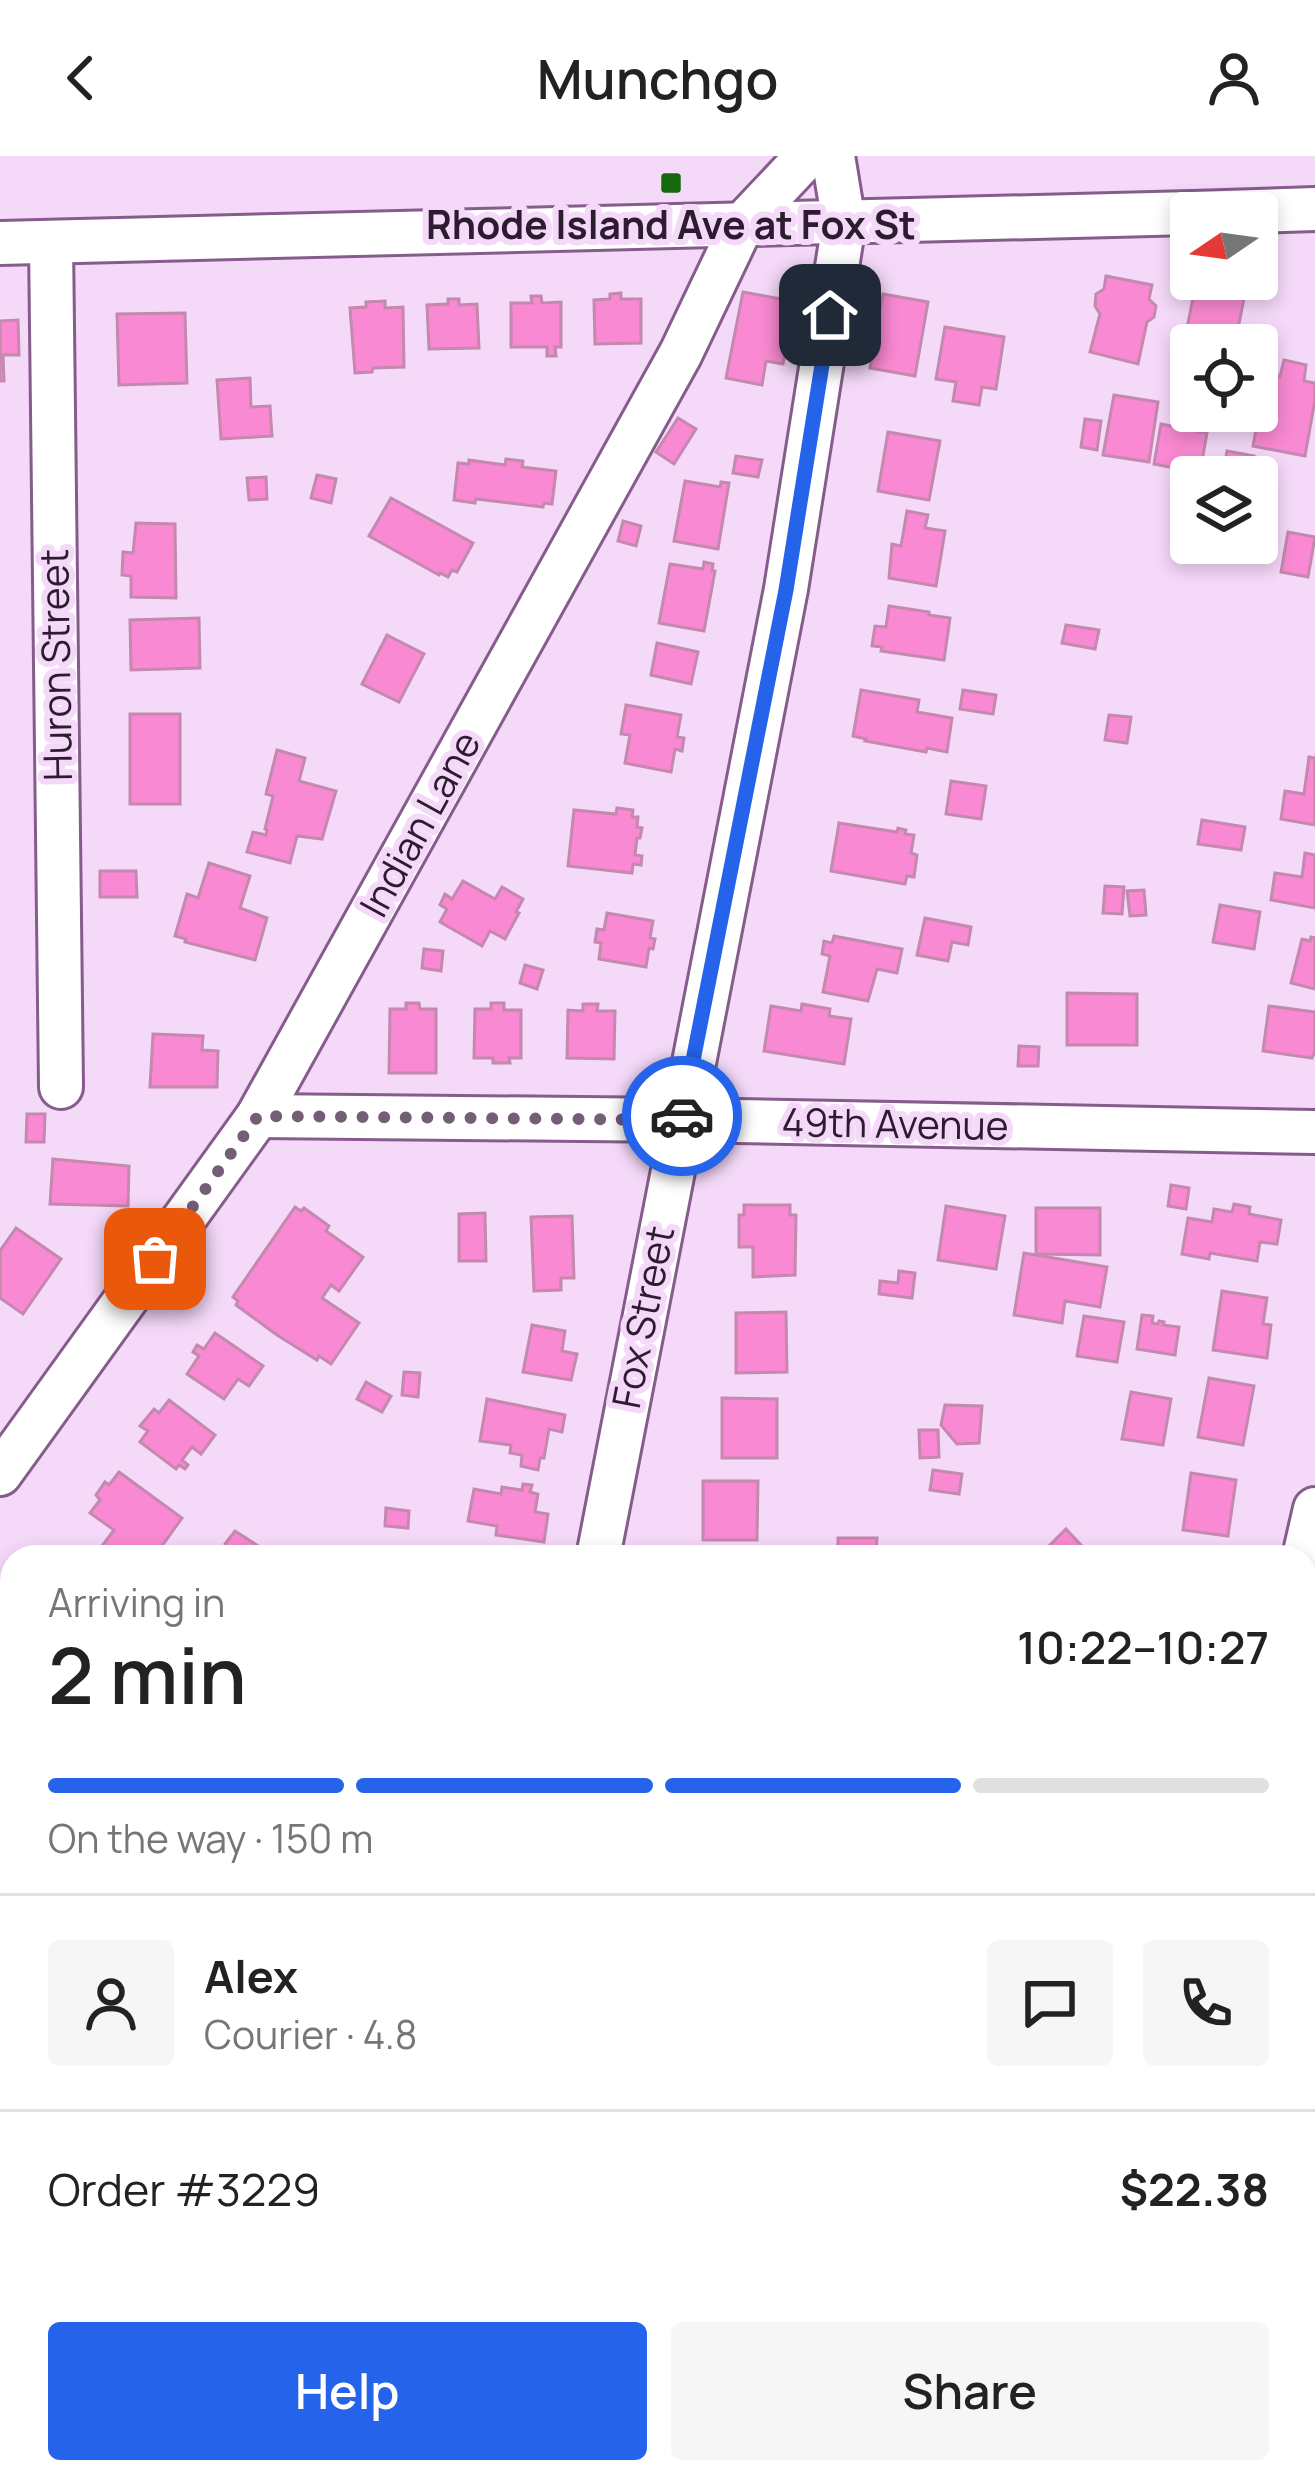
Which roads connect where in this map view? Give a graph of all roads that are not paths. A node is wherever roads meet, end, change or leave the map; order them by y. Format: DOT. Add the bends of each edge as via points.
graph roads {
  1 [pos="807,156"];
  2 [pos="832,156"];
  3 [pos="1315,208"];
  4 [pos="1278,210"];
  5 [pos="1170,214"];
  6 [pos="844,223"];
  7 [pos="742,225"];
  8 [pos="51,242"];
  9 [pos="0,243"];
  10 [pos="61,1087"];
  11 [pos="258,1116"];
  12 [pos="681,1120"];
  13 [pos="1315,1132"];
  14 [pos="0,1474"];
  15 [pos="1315,1509"];
  16 [pos="600,1545"];
  17 [pos="1307,1545"];
  1 -- 7 [label="street, Indian Lane"];
  2 -- 6 [label="street, Fox Street"];
  3 -- 4 [label="street"];
  5 -- 6 [label="street"];
  6 -- 7 [label="street"];
  6 -- 12 [label="street, Fox Street" via="786,590"];
  7 -- 8 [label="street"];
  7 -- 11 [label="street, Indian Lane" via="681,353"];
  8 -- 9 [label="street"];
  8 -- 10 [label="street, Huron Street"];
  11 -- 12 [label="street, 49th Avenue"];
  11 -- 14 [label="street, Indian Lane"];
  12 -- 13 [label="street, 49th Avenue"];
  12 -- 16 [label="street, Fox Street"];
  15 -- 17 [label="street"];
}
